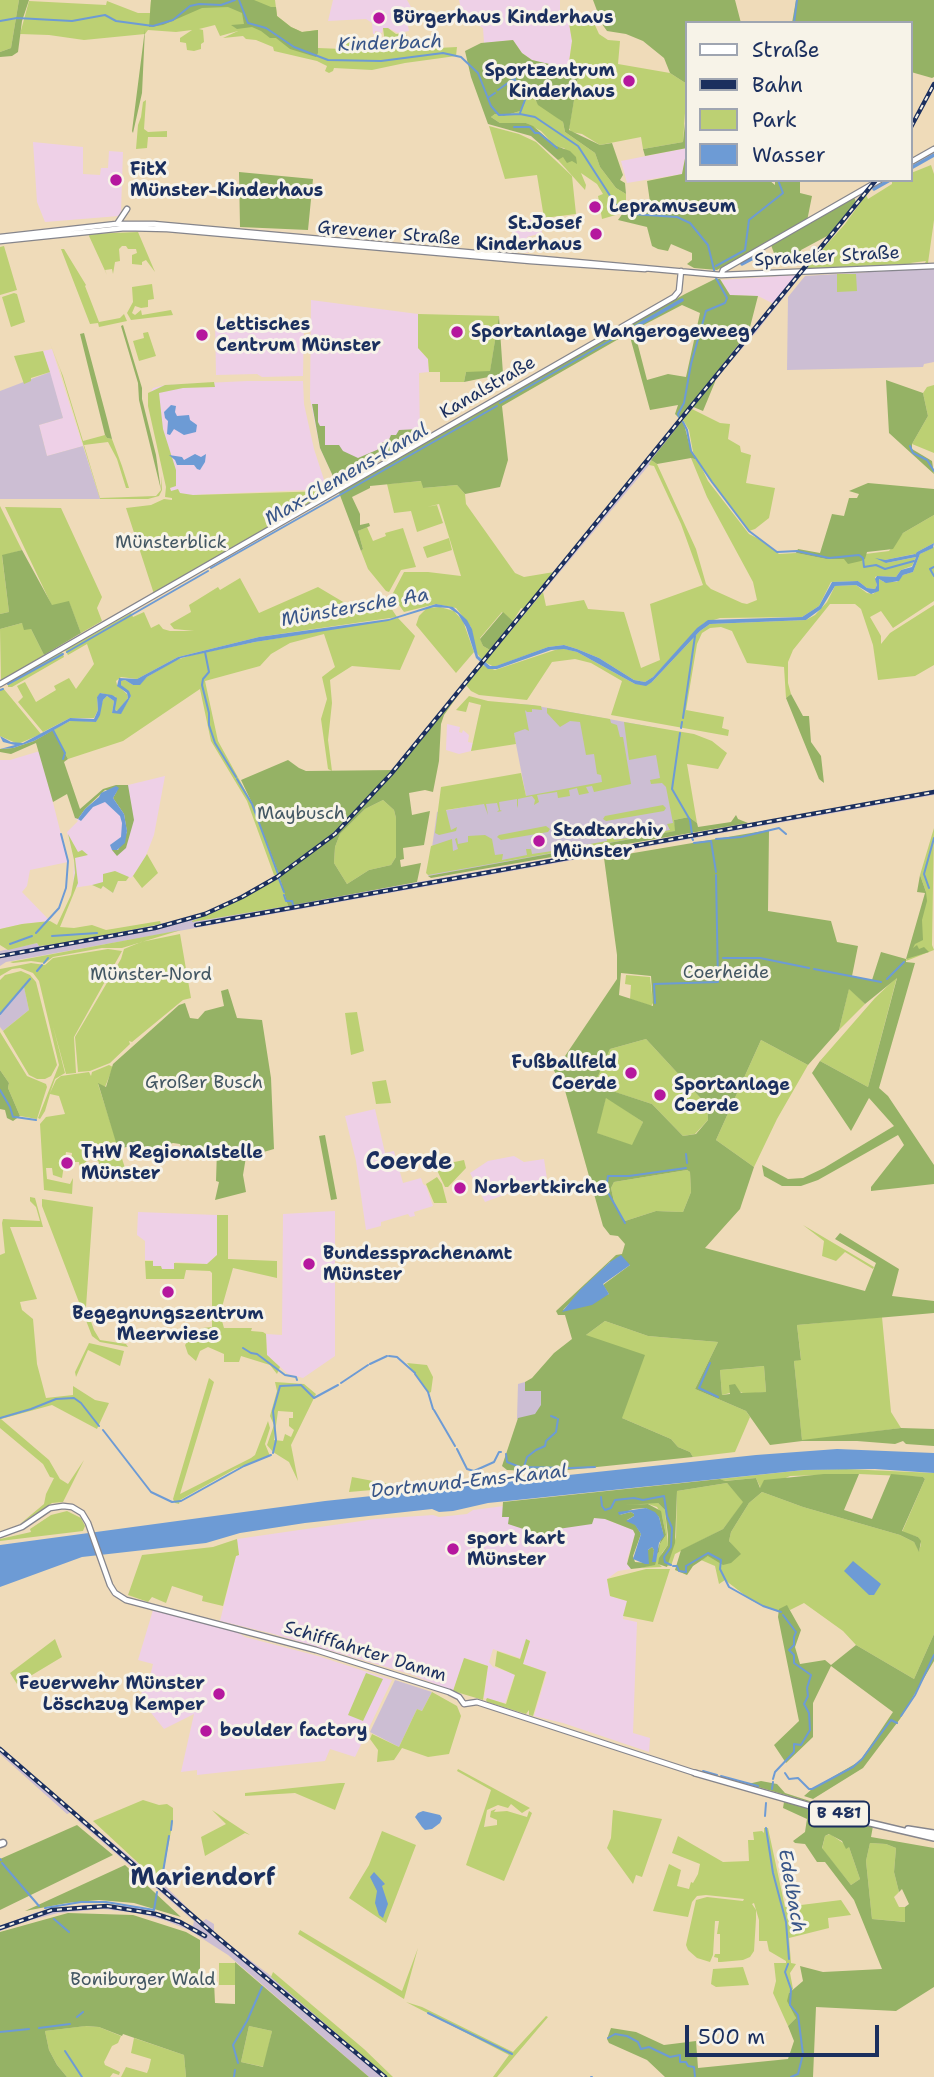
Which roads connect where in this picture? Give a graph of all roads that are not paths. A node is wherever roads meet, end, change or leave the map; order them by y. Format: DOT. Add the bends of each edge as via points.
graph roads {
  1 [pos="934,149"];
  2 [pos="913,161"];
  3 [pos="877,182"];
  4 [pos="127,209"];
  5 [pos="116,224"];
  6 [pos="129,226"];
  7 [pos="0,239"];
  8 [pos="934,266"];
  9 [pos="646,268"];
  10 [pos="681,271"];
  11 [pos="718,274"];
  12 [pos="0,684"];
  13 [pos="0,1535"];
  14 [pos="695,1773"];
  15 [pos="934,1835"];
  1 -- 2 [label="main road"];
  3 -- 11 [label="main road"];
  4 -- 5 [label="main road"];
  5 -- 6 [label="main road, Grevener Straße"];
  5 -- 7 [label="main road, Grevener Straße"];
  6 -- 7 [label="main road, Grevener Straße"];
  6 -- 9 [label="main road, Grevener Straße" via="302,236"];
  6 -- 9 [label="main road, Grevener Straße"];
  8 -- 11 [label="main road, Sprakeler Straße"];
  9 -- 10 [label="main road, Grevener Straße"];
  10 -- 11 [label="main road, Grevener Straße"];
  10 -- 12 [label="main road, Kanalstraße" via="679,293 674,297"];
  13 -- 14 [label="main road, Schifffahrter Damm" via="22,1527 47,1509 69,1507 80,1511 110,1585 126,1600 316,1650 449,1692 464,1704 477,1702"];
  14 -- 15 [label="main road, Schifffahrter Damm / B 481" via="894,1829"];
}
